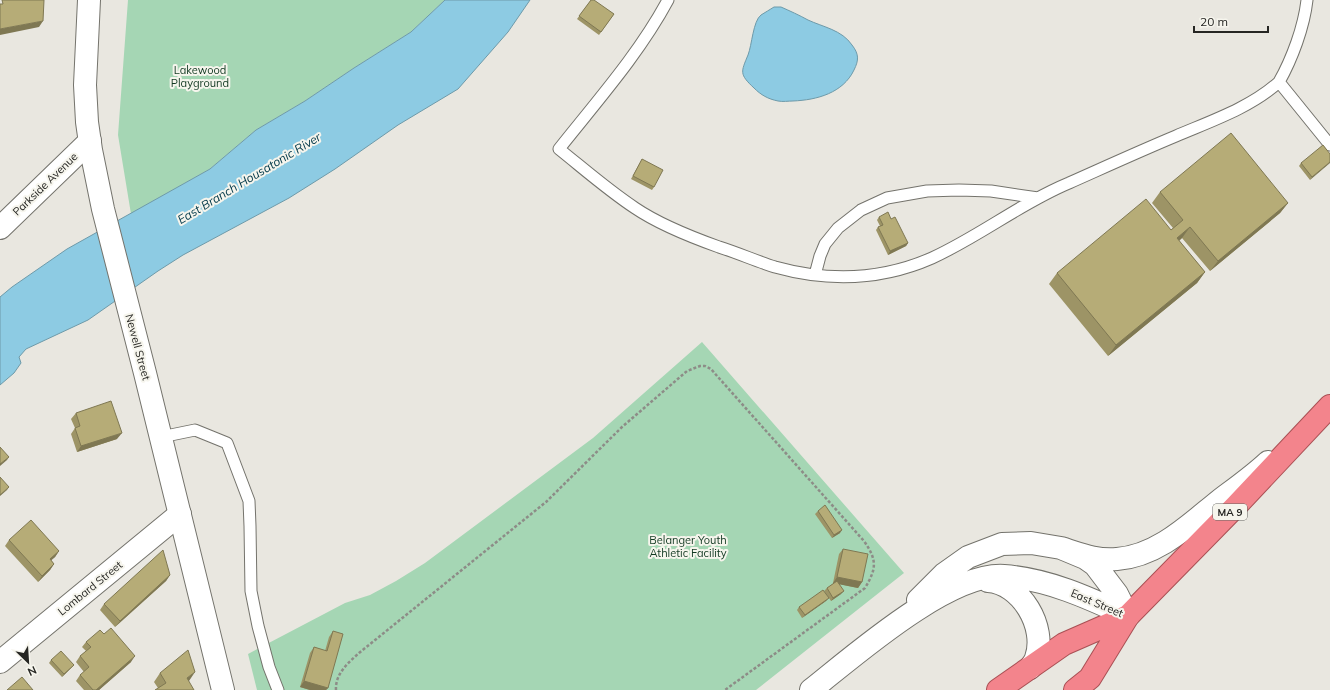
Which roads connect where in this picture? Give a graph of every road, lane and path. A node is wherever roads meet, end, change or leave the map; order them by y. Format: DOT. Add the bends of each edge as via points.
graph roads {
  1 [pos="89,0"];
  2 [pos="668,0"];
  3 [pos="1307,0"];
  4 [pos="1279,82"];
  5 [pos="90,141"];
  6 [pos="1330,145"];
  7 [pos="1038,198"];
  8 [pos="0,228"];
  9 [pos="815,275"];
  10 [pos="1330,405"];
  11 [pos="161,437"];
  12 [pos="180,514"];
  13 [pos="1061,548"];
  14 [pos="977,580"];
  15 [pos="1128,616"];
  16 [pos="894,626"];
  17 [pos="0,662"];
  18 [pos="1030,668"];
  19 [pos="223,690"];
  20 [pos="278,690"];
  21 [pos="336,690"];
  22 [pos="725,690"];
  23 [pos="811,690"];
  24 [pos="998,690"];
  25 [pos="1075,690"];
  1 -- 5 [label="street, Newell Street" via="85,104"];
  2 -- 9 [label="lane" via="643,42 559,149 636,209 684,234 776,267"];
  3 -- 4 [label="lane" via="1295,45"];
  4 -- 6 [label="lane"];
  4 -- 7 [label="lane" via="1266,93 1231,112"];
  5 -- 8 [label="street, Parkside Avenue"];
  5 -- 11 [label="street, Newell Street" via="103,208"];
  7 -- 9 [label="lane" via="932,258 910,266 863,277"];
  7 -- 9 [label="lane" via="959,190 926,191 887,198 861,210 838,228 825,244"];
  10 -- 13 [label="street" via="1262,467 1158,546 1130,557 1106,560 1094,559"];
  10 -- 15 [label="highway, East Street / MA 9"];
  11 -- 12 [label="street, Newell Street"];
  11 -- 20 [label="lane" via="195,430 227,443 249,501 251,591 269,667"];
  12 -- 17 [label="street, Lombard Street"];
  12 -- 19 [label="street, Newell Street"];
  13 -- 15 [label="street" via="1096,565 1117,594"];
  13 -- 16 [label="street" via="1031,543 1002,544 968,557 931,586"];
  14 -- 15 [label="street, East Street" via="1004,576 1026,579 1077,593"];
  14 -- 16 [label="street, East Street" via="944,593"];
  14 -- 18 [label="street" via="991,581 1010,588 1027,605 1033,617 1038,645 1036,660"];
  15 -- 18 [label="highway, MA 9" via="1064,644"];
  15 -- 25 [label="highway, MA 9" via="1090,678"];
  16 -- 23 [label="street, East Street"];
  18 -- 24 [label="highway, MA 9"];
  21 -- 22 [label="path" via="342,670 359,653 546,502 672,383 687,371 700,366 711,369 864,541 871,551 875,564 865,588"];
}
